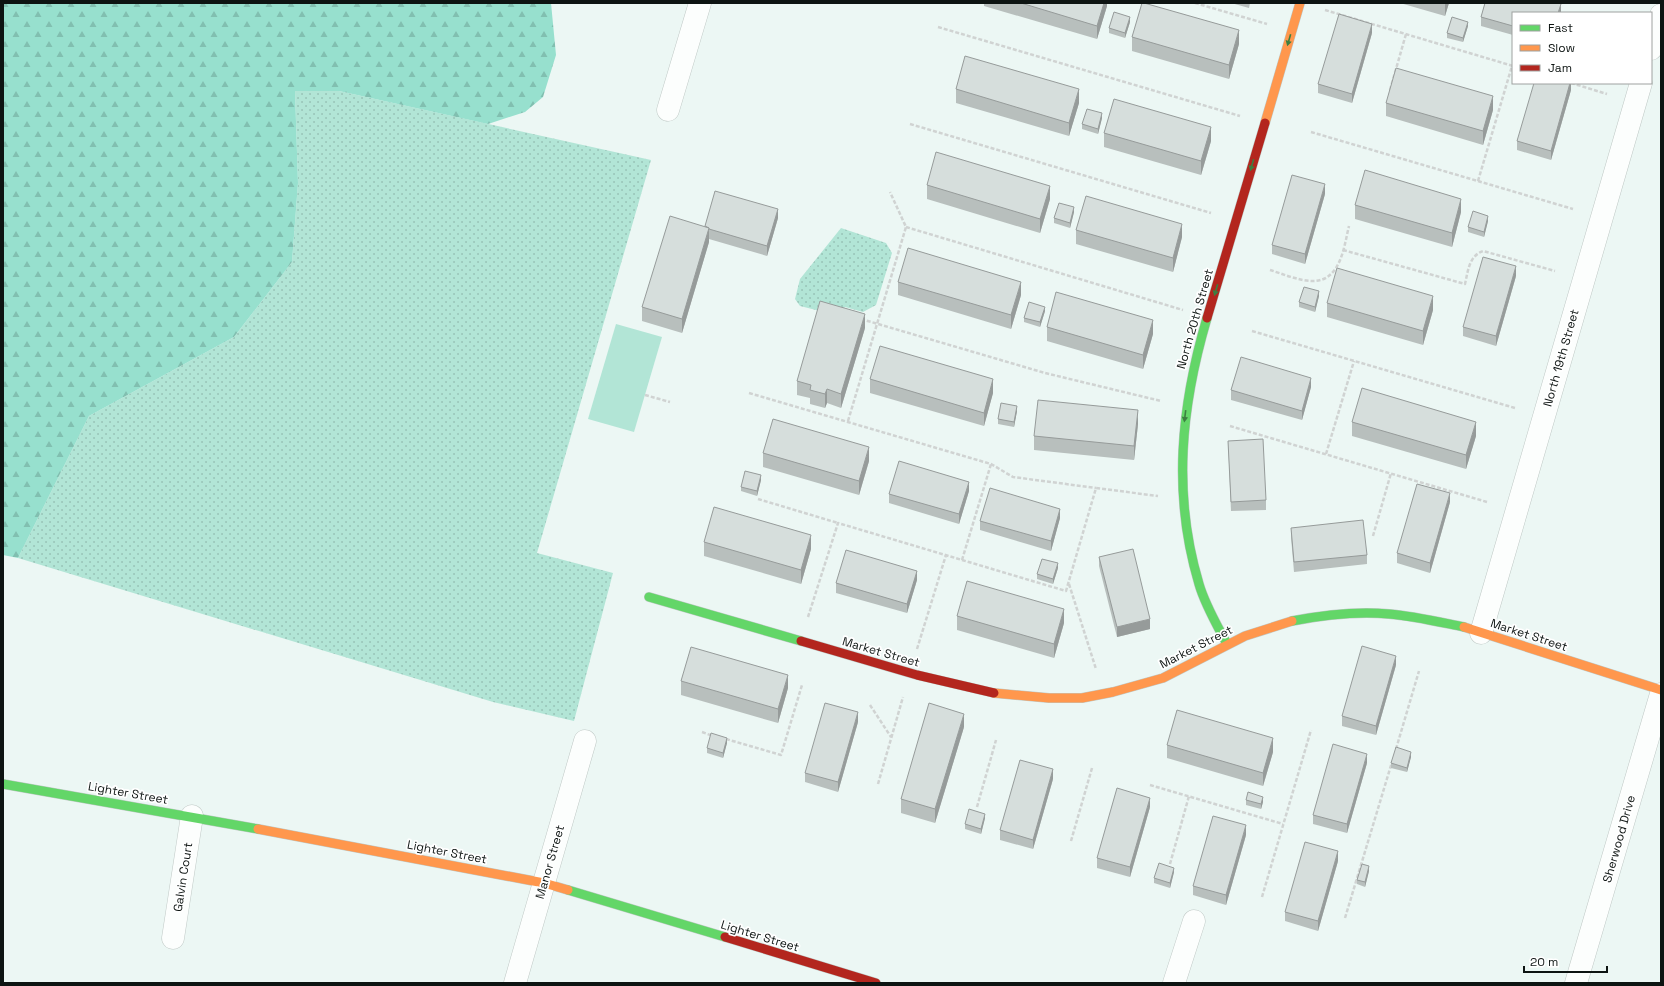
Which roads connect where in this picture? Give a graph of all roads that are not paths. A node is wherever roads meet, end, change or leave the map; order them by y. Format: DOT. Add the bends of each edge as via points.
graph roads {
  1 [pos="700,3"];
  2 [pos="1300,3"];
  3 [pos="1661,15"];
  4 [pos="1652,46"];
  5 [pos="1641,84"];
  6 [pos="668,110"];
  7 [pos="649,597"];
  8 [pos="1481,633"];
  9 [pos="1227,644"];
  10 [pos="1661,690"];
  11 [pos="1661,694"];
  12 [pos="585,741"];
  13 [pos="3,784"];
  14 [pos="192,816"];
  15 [pos="544,883"];
  16 [pos="1194,921"];
  17 [pos="173,938"];
  18 [pos="847,979"];
  19 [pos="515,983"];
  20 [pos="876,983"];
  21 [pos="1174,983"];
  22 [pos="1576,983"];
  1 -- 6 [label="street"];
  2 -- 9 [label="street, North 20th Street, one-way" via="1196,356 1189,384 1183,436 1182,481 1187,540 1199,585"];
  3 -- 4 [label="street"];
  5 -- 8 [label="street, North 19th Street"];
  7 -- 9 [label="street, Market Street" via="918,675 993,693 1020,696 1082,698 1113,692 1163,678"];
  8 -- 9 [label="street, Market Street" via="1464,627 1411,617 1364,613 1312,617 1289,622"];
  8 -- 10 [label="street, Market Street"];
  11 -- 22 [label="street, Sherwood Drive"];
  12 -- 15 [label="street, Manor Street"];
  13 -- 14 [label="street, Lighter Street"];
  14 -- 15 [label="street, Lighter Street"];
  14 -- 17 [label="street, Galvin Court"];
  15 -- 18 [label="street, Lighter Street"];
  15 -- 19 [label="street, Manor Street"];
  16 -- 21 [label="street"];
  18 -- 20 [label="street, Lighter Street"];
}
